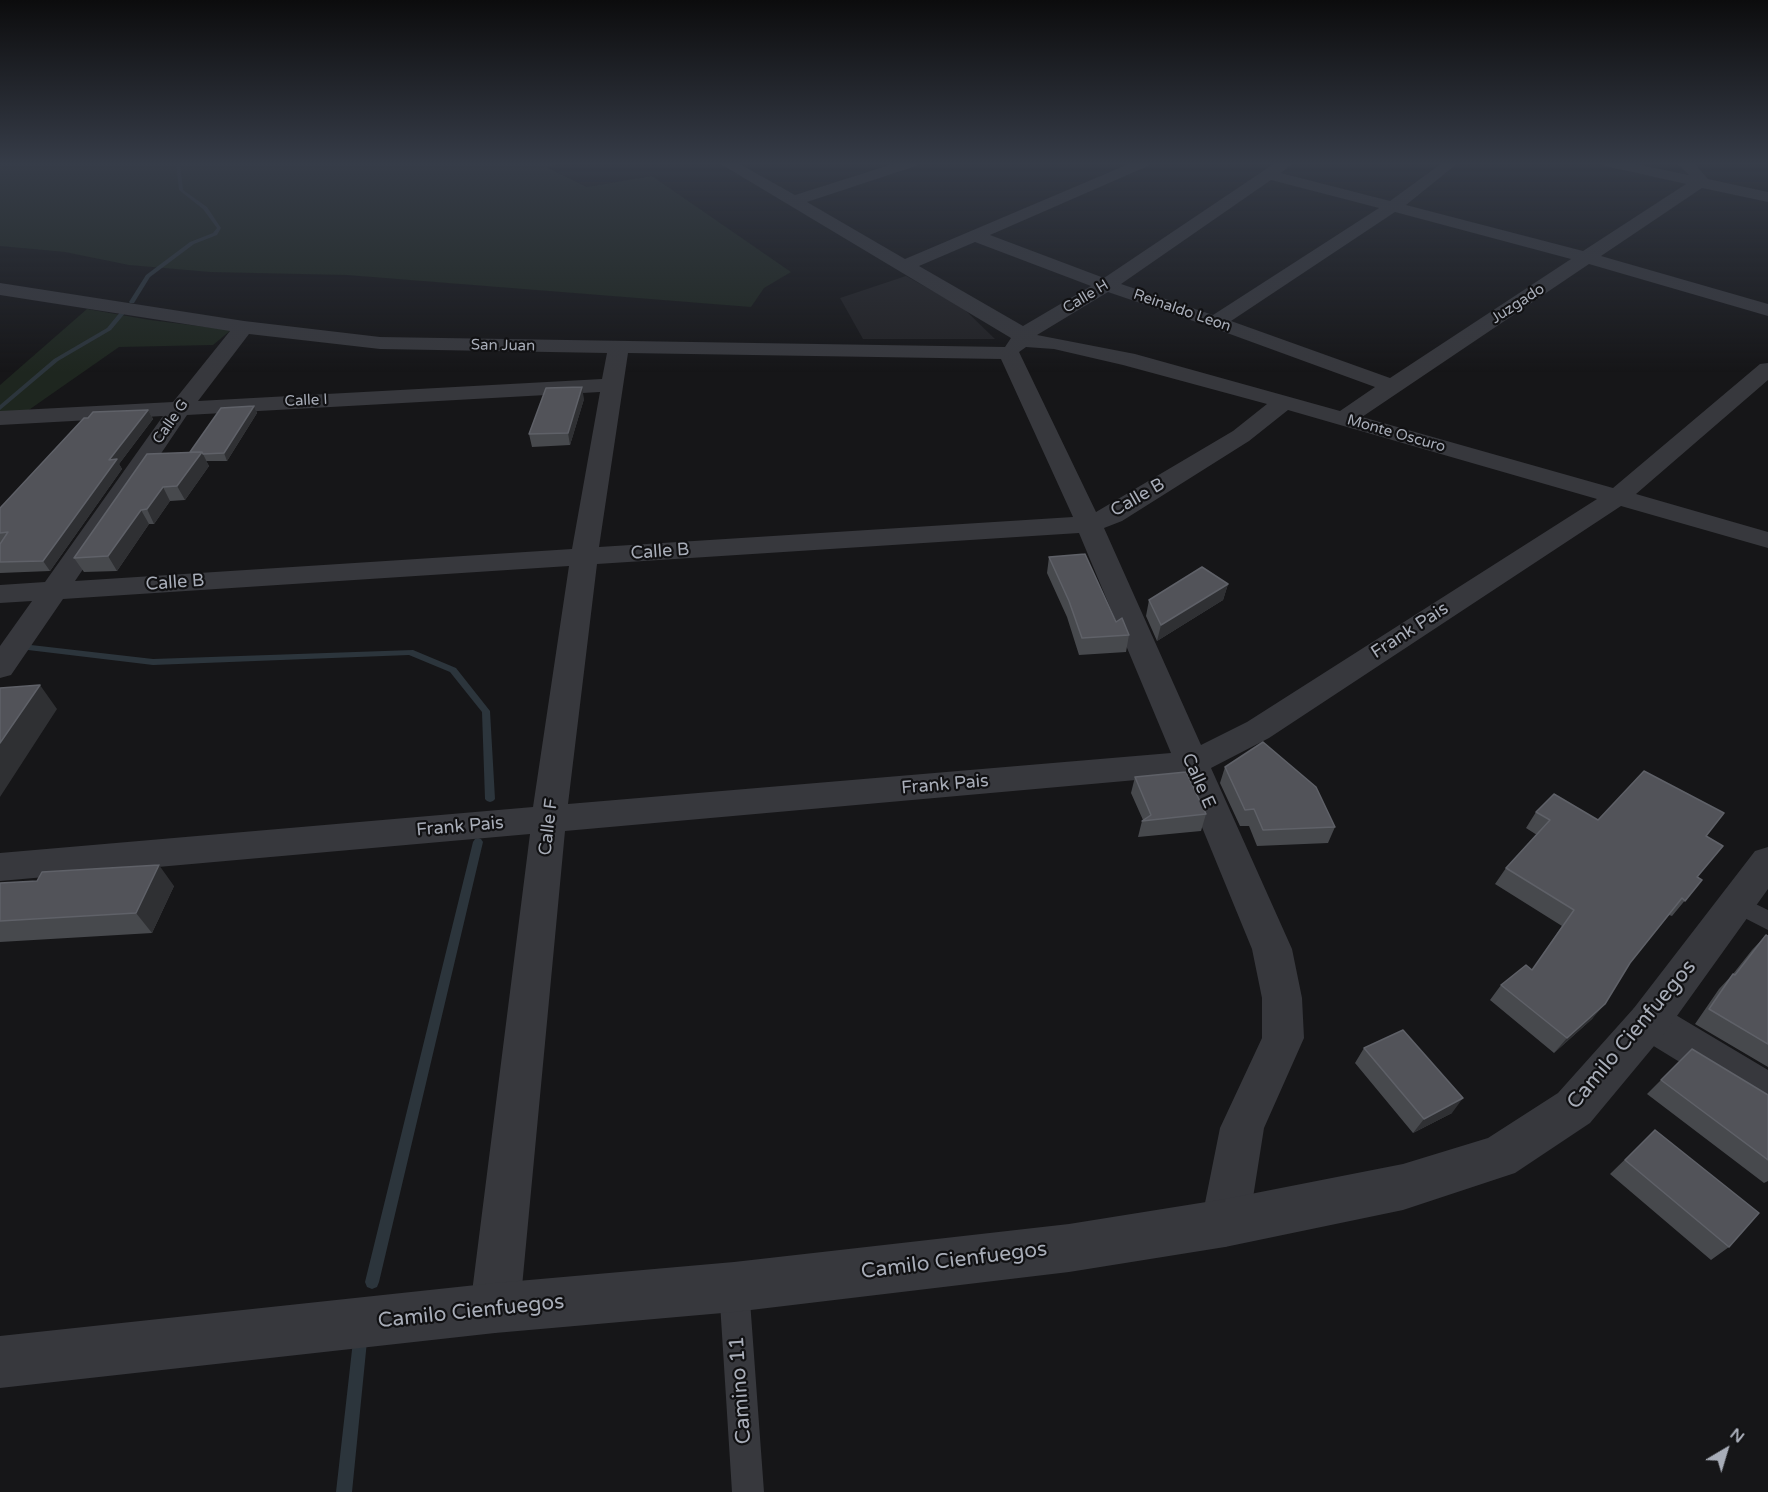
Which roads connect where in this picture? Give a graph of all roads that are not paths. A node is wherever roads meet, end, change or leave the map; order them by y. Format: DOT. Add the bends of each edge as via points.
graph roads {
  1 [pos="848,233"];
  2 [pos="981,233"];
  3 [pos="1182,233"];
  4 [pos="1353,233"];
  5 [pos="1493,233"];
  6 [pos="1625,233"];
  7 [pos="973,236"];
  8 [pos="1588,258"];
  9 [pos="904,266"];
  10 [pos="1106,285"];
  11 [pos="1,290"];
  12 [pos="1768,310"];
  13 [pos="1215,322"];
  14 [pos="244,327"];
  15 [pos="1018,343"];
  16 [pos="618,348"];
  17 [pos="1768,369"];
  18 [pos="612,385"];
  19 [pos="1392,386"];
  20 [pos="1284,402"];
  21 [pos="180,408"];
  22 [pos="0,418"];
  23 [pos="1343,419"];
  24 [pos="1616,498"];
  25 [pos="1089,524"];
  26 [pos="1768,540"];
  27 [pos="584,557"];
  28 [pos="55,591"];
  29 [pos="0,594"];
  30 [pos="0,668"];
  31 [pos="1190,763"];
  32 [pos="549,819"];
  33 [pos="1768,861"];
  34 [pos="0,867"];
  35 [pos="1753,913"];
  36 [pos="1649,1022"];
  37 [pos="1768,1094"];
  38 [pos="1225,1223"];
  39 [pos="734,1287"];
  40 [pos="495,1308"];
  41 [pos="0,1362"];
  42 [pos="748,1492"];
  1 -- 9 [label="street, Monte Oscuro"];
  2 -- 7 [label="street"];
  3 -- 10 [label="street, Calle H"];
  4 -- 13 [label="street"];
  5 -- 8 [label="street"];
  6 -- 8 [label="street, Juzgado"];
  7 -- 9 [label="street"];
  7 -- 10 [label="street, Reinaldo Leon"];
  8 -- 12 [label="street"];
  8 -- 19 [label="street, Juzgado"];
  9 -- 15 [label="street, Monte Oscuro"];
  10 -- 13 [label="street, Reinaldo Leon"];
  10 -- 15 [label="street, Calle H"];
  11 -- 14 [label="street, San Juan"];
  13 -- 19 [label="street, Reinaldo Leon"];
  14 -- 16 [label="street, San Juan" via="380,343"];
  14 -- 21 [label="street, Calle G"];
  15 -- 16 [label="street, San Juan"];
  15 -- 20 [label="street, Monte Oscuro" via="1083,348"];
  15 -- 25 [label="street, Calle E"];
  16 -- 18 [label="street, Calle F"];
  17 -- 24 [label="street, Frank Pais"];
  18 -- 21 [label="street, Calle I"];
  18 -- 27 [label="street, Calle F"];
  19 -- 23 [label="street, Juzgado"];
  20 -- 23 [label="street, Monte Oscuro"];
  20 -- 25 [label="street, Calle B" via="1231,442 1113,514"];
  21 -- 22 [label="street, Calle I"];
  21 -- 28 [label="street, Calle G"];
  23 -- 24 [label="street, Monte Oscuro"];
  24 -- 26 [label="street, Monte Oscuro"];
  24 -- 31 [label="street, Frank Pais" via="1258,730"];
  25 -- 27 [label="street, Calle B"];
  25 -- 31 [label="street, Calle E"];
  27 -- 28 [label="street, Calle B"];
  27 -- 32 [label="street, Calle F"];
  28 -- 29 [label="street, Calle B"];
  28 -- 30 [label="street, Calle G"];
  31 -- 32 [label="street, Frank Pais"];
  31 -- 38 [label="street, Calle E" via="1272,949 1282,998 1283,1038 1242,1128"];
  32 -- 34 [label="street, Frank Pais"];
  32 -- 40 [label="street, Calle F"];
  33 -- 35 [label="street, Camilo Cienfuegos"];
  35 -- 36 [label="street, Camilo Cienfuegos"];
  36 -- 37 [label="street"];
  36 -- 38 [label="street, Camilo Cienfuegos" via="1574,1108 1499,1157 1403,1187"];
  38 -- 39 [label="street, Camilo Cienfuegos" via="1069,1248"];
  39 -- 40 [label="street, Camilo Cienfuegos"];
  39 -- 42 [label="lane, Camino 11"];
  40 -- 41 [label="street, Camilo Cienfuegos"];
}
